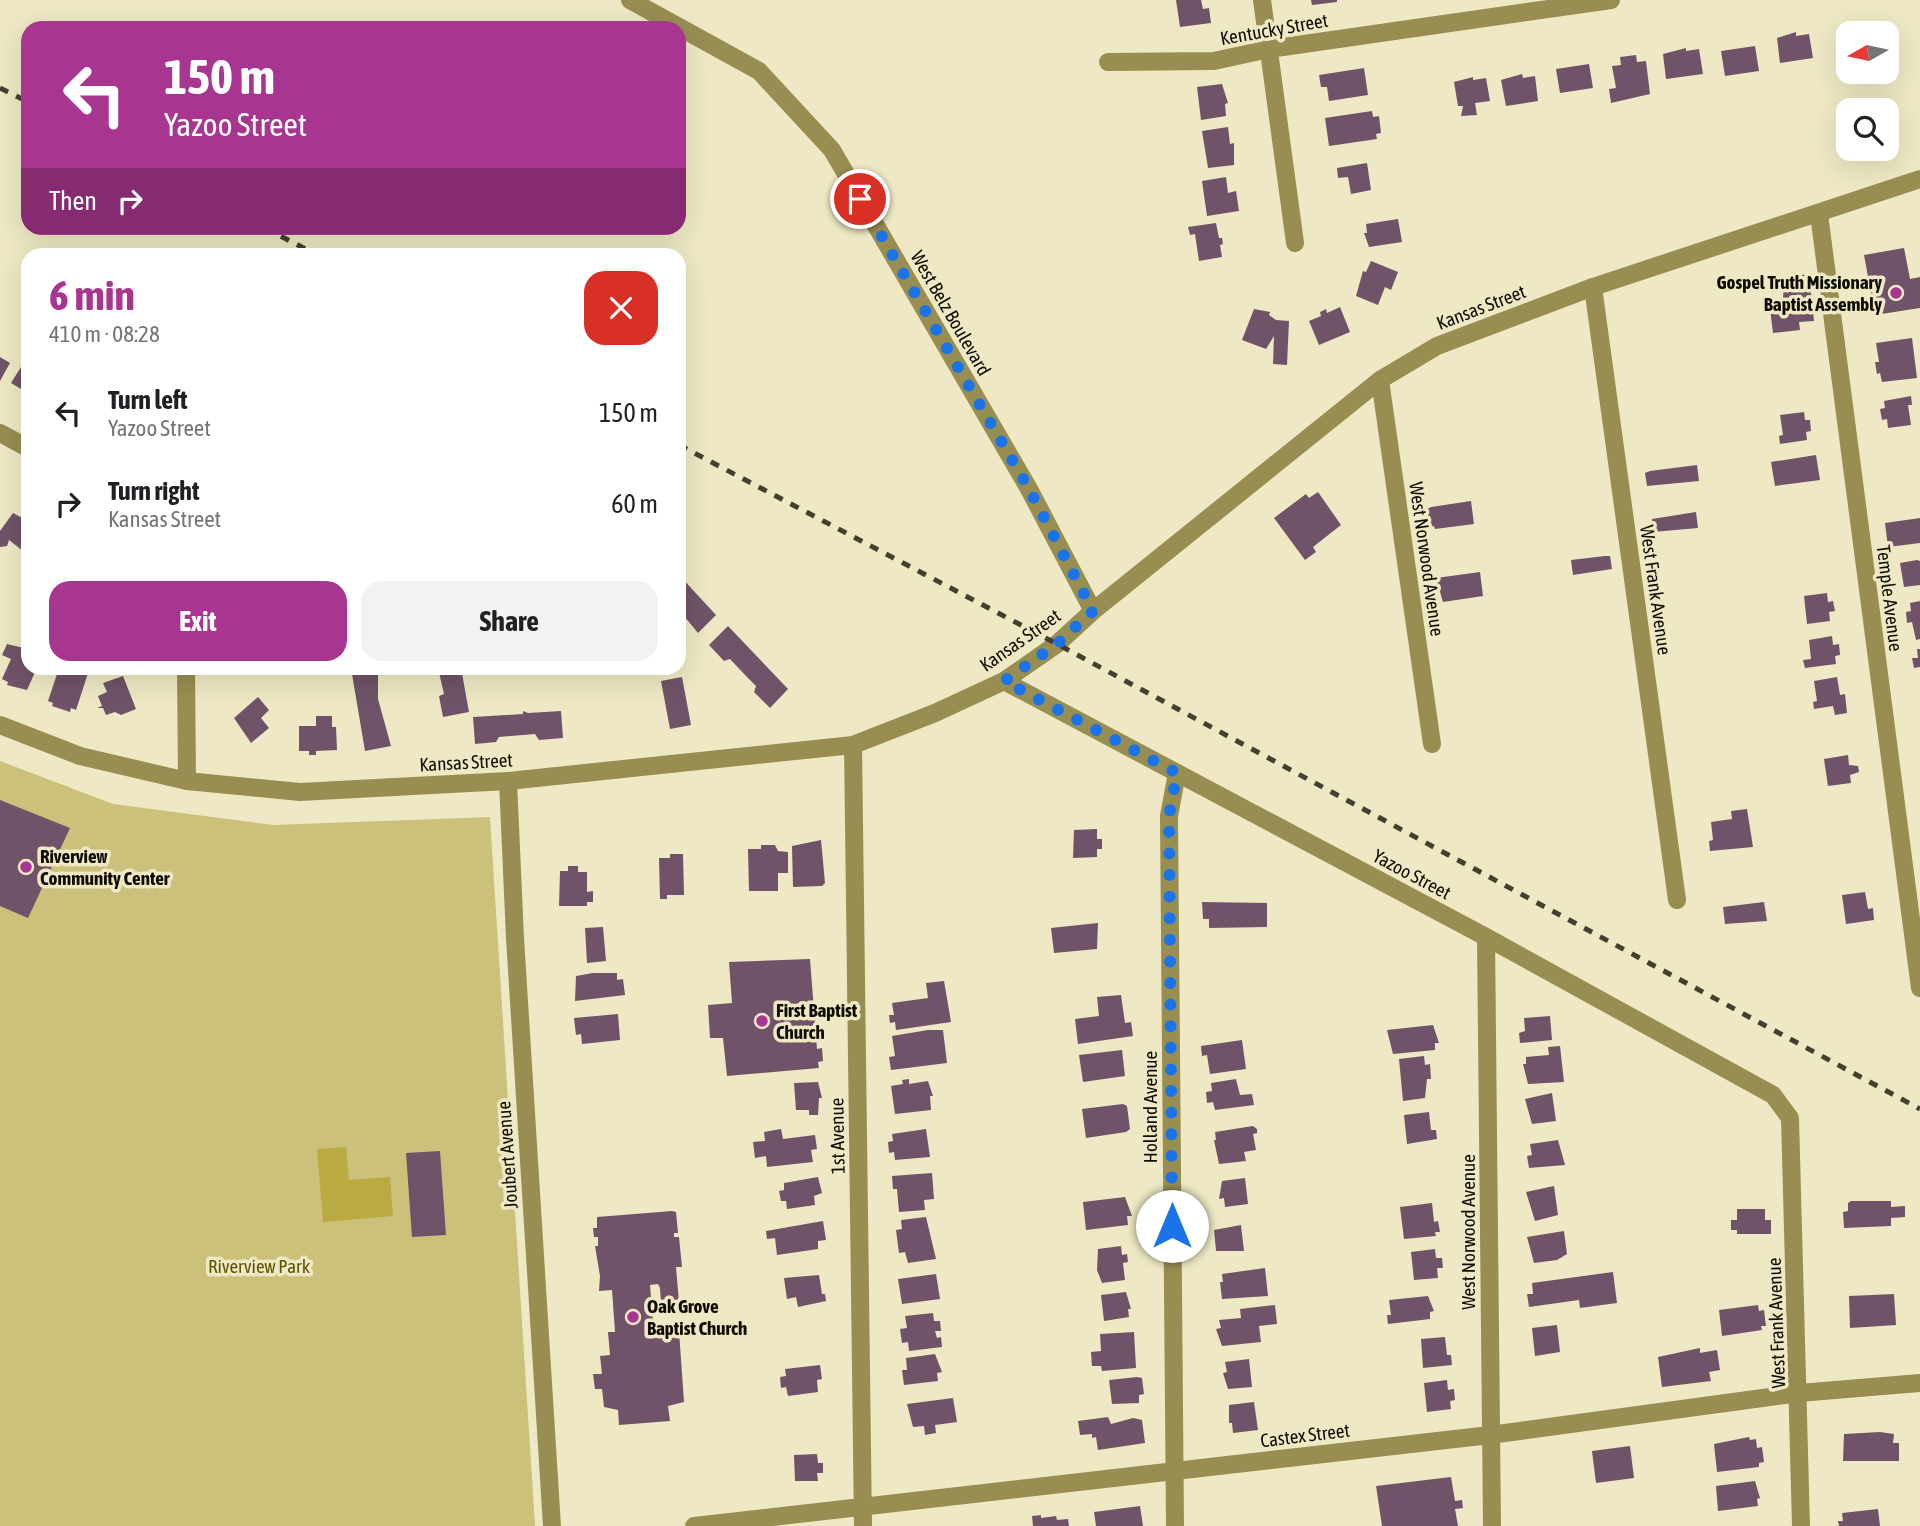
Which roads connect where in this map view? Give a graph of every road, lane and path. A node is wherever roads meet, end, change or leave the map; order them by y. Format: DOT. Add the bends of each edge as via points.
graph roads {
  1 [pos="630,0"];
  2 [pos="1262,0"];
  3 [pos="1603,1"];
  4 [pos="668,21"];
  5 [pos="686,31"];
  6 [pos="1269,49"];
  7 [pos="1108,62"];
  8 [pos="1920,179"];
  9 [pos="1819,214"];
  10 [pos="1295,243"];
  11 [pos="1594,287"];
  12 [pos="1380,380"];
  13 [pos="0,433"];
  14 [pos="21,444"];
  15 [pos="1093,611"];
  16 [pos="186,675"];
  17 [pos="1004,681"];
  18 [pos="0,725"];
  19 [pos="1432,744"];
  20 [pos="853,745"];
  21 [pos="1177,773"];
  22 [pos="187,781"];
  23 [pos="508,781"];
  24 [pos="1677,900"];
  25 [pos="1486,937"];
  26 [pos="1920,988"];
  27 [pos="1790,1118"];
  28 [pos="1920,1383"];
  29 [pos="1799,1393"];
  30 [pos="1490,1435"];
  31 [pos="1174,1471"];
  32 [pos="863,1507"];
  33 [pos="552,1526"];
  34 [pos="694,1526"];
  35 [pos="863,1526"];
  36 [pos="1175,1526"];
  37 [pos="1492,1526"];
  38 [pos="1801,1526"];
  1 -- 4 [label="street, West Belz Boulevard"];
  2 -- 6 [label="street"];
  3 -- 6 [label="street, Kentucky Street"];
  5 -- 15 [label="street, West Belz Boulevard" via="759,71 832,150 1029,489"];
  6 -- 7 [label="street, Kentucky Street" via="1214,61"];
  6 -- 10 [label="street"];
  8 -- 9 [label="street, Kansas Street"];
  9 -- 11 [label="street, Kansas Street"];
  9 -- 26 [label="street, Temple Avenue"];
  11 -- 12 [label="street, Kansas Street" via="1437,346"];
  11 -- 24 [label="street, West Frank Avenue"];
  12 -- 15 [label="street, Kansas Street"];
  12 -- 19 [label="street, West Norwood Avenue"];
  13 -- 14 [label="street"];
  15 -- 17 [label="street, Kansas Street" via="1057,644"];
  16 -- 22 [label="street"];
  17 -- 20 [label="street, Kansas Street"];
  17 -- 21 [label="street, Yazoo Street"];
  18 -- 22 [label="street, Kansas Street" via="80,756"];
  20 -- 23 [label="street, Kansas Street"];
  20 -- 32 [label="street, 1st Avenue"];
  21 -- 25 [label="street, Yazoo Street"];
  21 -- 31 [label="street, Holland Avenue" via="1169,816"];
  22 -- 23 [label="street, Kansas Street" via="300,792"];
  23 -- 33 [label="street, Joubert Avenue"];
  25 -- 27 [label="street, Yazoo Street" via="1773,1096"];
  25 -- 30 [label="street, West Norwood Avenue"];
  27 -- 29 [label="street, West Frank Avenue"];
  28 -- 29 [label="street, Castex Street"];
  29 -- 30 [label="street, Castex Street"];
  29 -- 38 [label="street, West Frank Avenue"];
  30 -- 31 [label="street, Castex Street"];
  30 -- 37 [label="street, West Norwood Avenue"];
  31 -- 32 [label="street, Castex Street"];
  31 -- 36 [label="street, Holland Avenue"];
  32 -- 34 [label="street, Castex Street"];
  32 -- 35 [label="street, 1st Avenue"];
}
